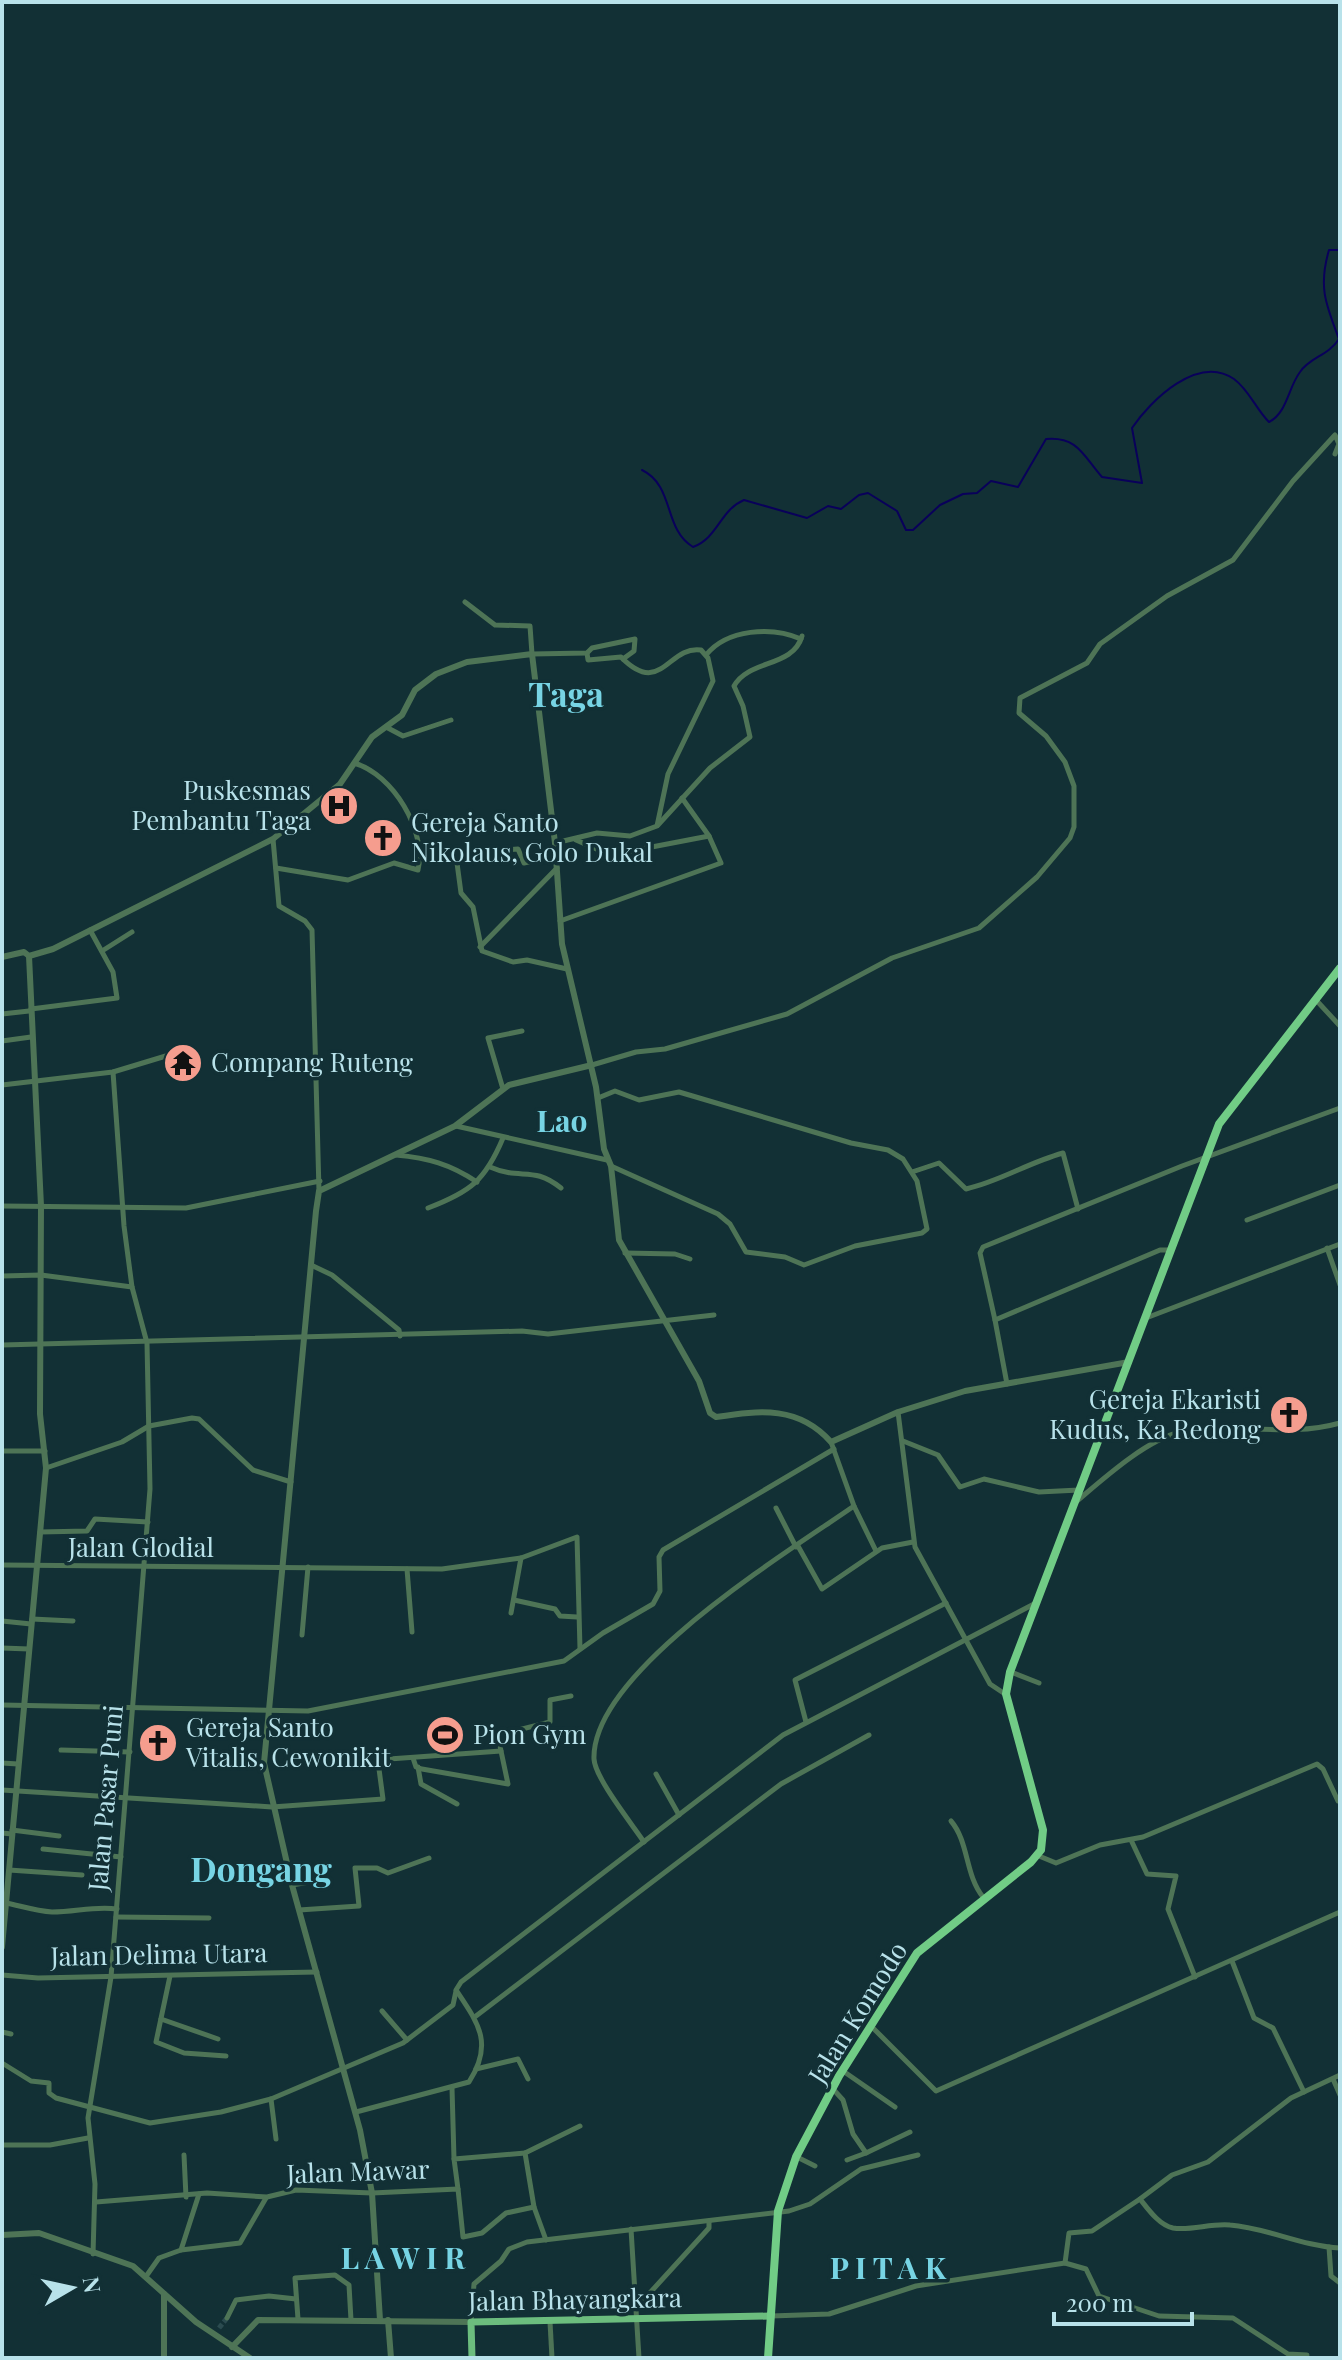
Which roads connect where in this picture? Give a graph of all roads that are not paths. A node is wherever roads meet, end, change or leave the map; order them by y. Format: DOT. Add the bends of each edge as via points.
graph roads {
  1 [pos="1335,454"];
  2 [pos="465,602"];
  3 [pos="587,653"];
  4 [pos="532,654"];
  5 [pos="706,655"];
  6 [pos="623,659"];
  7 [pos="451,720"];
  8 [pos="386,727"];
  9 [pos="354,763"];
  10 [pos="682,798"];
  11 [pos="657,826"];
  12 [pos="709,836"];
  13 [pos="273,839"];
  14 [pos="575,839"];
  15 [pos="419,843"];
  16 [pos="555,843"];
  17 [pos="473,852"];
  18 [pos="557,856"];
  19 [pos="276,868"];
  20 [pos="557,868"];
  21 [pos="560,921"];
  22 [pos="89,930"];
  23 [pos="132,932"];
  24 [pos="480,947"];
  25 [pos="102,951"];
  26 [pos="29,956"];
  27 [pos="2,957"];
  28 [pos="1340,968"];
  29 [pos="567,969"];
  30 [pos="1315,999"];
  31 [pos="29,1010"];
  32 [pos="2,1014"];
  33 [pos="1340,1026"];
  34 [pos="522,1031"];
  35 [pos="31,1037"];
  36 [pos="2,1041"];
  37 [pos="173,1056"];
  38 [pos="592,1065"];
  39 [pos="113,1072"];
  40 [pos="35,1082"];
  41 [pos="2,1085"];
  42 [pos="503,1089"];
  43 [pos="598,1098"];
  44 [pos="1340,1108"];
  45 [pos="455,1126"];
  46 [pos="503,1138"];
  47 [pos="395,1155"];
  48 [pos="1207,1158"];
  49 [pos="609,1163"];
  50 [pos="490,1167"];
  51 [pos="916,1171"];
  52 [pos="320,1181"];
  53 [pos="477,1182"];
  54 [pos="1340,1185"];
  55 [pos="561,1188"];
  56 [pos="319,1191"];
  57 [pos="123,1204"];
  58 [pos="2,1206"];
  59 [pos="41,1206"];
  60 [pos="428,1208"];
  61 [pos="1078,1209"];
  62 [pos="1247,1220"];
  63 [pos="1340,1244"];
  64 [pos="1327,1248"];
  65 [pos="1172,1250"];
  66 [pos="624,1253"];
  67 [pos="690,1259"];
  68 [pos="311,1265"];
  69 [pos="41,1275"];
  70 [pos="2,1276"];
  71 [pos="1340,1285"];
  72 [pos="132,1287"];
  73 [pos="714,1315"];
  74 [pos="1145,1319"];
  75 [pos="664,1320"];
  76 [pos="995,1320"];
  77 [pos="400,1336"];
  78 [pos="304,1339"];
  79 [pos="147,1343"];
  80 [pos="2,1345"];
  81 [pos="39,1345"];
  82 [pos="1129,1362"];
  83 [pos="1007,1384"];
  84 [pos="898,1412"];
  85 [pos="1340,1423"];
  86 [pos="149,1426"];
  87 [pos="903,1441"];
  88 [pos="833,1445"];
  89 [pos="2,1451"];
  90 [pos="46,1451"];
  91 [pos="46,1468"];
  92 [pos="291,1482"];
  93 [pos="1080,1490"];
  94 [pos="1077,1501"];
  95 [pos="854,1506"];
  96 [pos="776,1508"];
  97 [pos="148,1522"];
  98 [pos="40,1532"];
  99 [pos="913,1542"];
  100 [pos="797,1546"];
  101 [pos="876,1551"];
  102 [pos="521,1558"];
  103 [pos="2,1565"];
  104 [pos="308,1567"];
  105 [pos="37,1568"];
  106 [pos="145,1568"];
  107 [pos="280,1569"];
  108 [pos="407,1569"];
  109 [pos="514,1600"];
  110 [pos="1039,1602"];
  111 [pos="946,1603"];
  112 [pos="511,1613"];
  113 [pos="577,1617"];
  114 [pos="2,1621"];
  115 [pos="31,1621"];
  116 [pos="73,1621"];
  117 [pos="412,1632"];
  118 [pos="302,1635"];
  119 [pos="965,1638"];
  120 [pos="580,1647"];
  121 [pos="2,1648"];
  122 [pos="29,1649"];
  123 [pos="1010,1672"];
  124 [pos="1039,1683"];
  125 [pos="1006,1694"];
  126 [pos="571,1696"];
  127 [pos="2,1705"];
  128 [pos="23,1707"];
  129 [pos="133,1710"];
  130 [pos="268,1712"];
  131 [pos="806,1722"];
  132 [pos="869,1735"];
  133 [pos="61,1750"];
  134 [pos="501,1751"];
  135 [pos="130,1752"];
  136 [pos="413,1758"];
  137 [pos="2,1763"];
  138 [pos="18,1764"];
  139 [pos="418,1767"];
  140 [pos="656,1774"];
  141 [pos="2,1790"];
  142 [pos="16,1791"];
  143 [pos="126,1797"];
  144 [pos="1338,1801"];
  145 [pos="457,1804"];
  146 [pos="272,1807"];
  147 [pos="679,1815"];
  148 [pos="951,1821"];
  149 [pos="12,1832"];
  150 [pos="2,1833"];
  151 [pos="59,1836"];
  152 [pos="1131,1840"];
  153 [pos="644,1842"];
  154 [pos="43,1849"];
  155 [pos="1039,1856"];
  156 [pos="121,1857"];
  157 [pos="429,1858"];
  158 [pos="9,1870"];
  159 [pos="82,1875"];
  160 [pos="321,1880"];
  161 [pos="292,1885"];
  162 [pos="983,1897"];
  163 [pos="6,1903"];
  164 [pos="117,1909"];
  165 [pos="299,1910"];
  166 [pos="1340,1912"];
  167 [pos="116,1917"];
  168 [pos="209,1918"];
  169 [pos="2,1947"];
  170 [pos="1232,1961"];
  171 [pos="318,1972"];
  172 [pos="2,1975"];
  173 [pos="170,1976"];
  174 [pos="111,1977"];
  175 [pos="1195,1977"];
  176 [pos="456,1990"];
  177 [pos="382,2011"];
  178 [pos="476,2016"];
  179 [pos="161,2019"];
  180 [pos="870,2026"];
  181 [pos="2,2032"];
  182 [pos="11,2034"];
  183 [pos="218,2039"];
  184 [pos="407,2040"];
  185 [pos="226,2056"];
  186 [pos="2,2063"];
  187 [pos="344,2069"];
  188 [pos="476,2069"];
  189 [pos="843,2071"];
  190 [pos="1340,2075"];
  191 [pos="528,2079"];
  192 [pos="1333,2079"];
  193 [pos="452,2088"];
  194 [pos="833,2089"];
  195 [pos="1304,2092"];
  196 [pos="1340,2095"];
  197 [pos="271,2099"];
  198 [pos="895,2107"];
  199 [pos="89,2109"];
  200 [pos="356,2112"];
  201 [pos="580,2126"];
  202 [pos="910,2132"];
  203 [pos="88,2138"];
  204 [pos="276,2139"];
  205 [pos="2,2145"];
  206 [pos="525,2153"];
  207 [pos="866,2153"];
  208 [pos="184,2155"];
  209 [pos="918,2155"];
  210 [pos="796,2157"];
  211 [pos="454,2159"];
  212 [pos="847,2160"];
  213 [pos="815,2166"];
  214 [pos="458,2189"];
  215 [pos="199,2193"];
  216 [pos="372,2193"];
  217 [pos="186,2197"];
  218 [pos="267,2197"];
  219 [pos="1140,2199"];
  220 [pos="96,2202"];
  221 [pos="534,2207"];
  222 [pos="778,2211"];
  223 [pos="709,2221"];
  224 [pos="631,2229"];
  225 [pos="2,2235"];
  226 [pos="546,2240"];
  227 [pos="1329,2247"];
  228 [pos="1340,2248"];
  229 [pos="181,2250"];
  230 [pos="93,2254"];
  231 [pos="1065,2263"];
  232 [pos="147,2275"];
  233 [pos="1340,2283"];
  234 [pos="164,2294"];
  235 [pos="296,2299"];
  236 [pos="178,2307"];
  237 [pos="637,2308"];
  238 [pos="166,2311"];
  239 [pos="770,2316"];
  240 [pos="227,2318"];
  241 [pos="298,2319"];
  242 [pos="351,2320"];
  243 [pos="384,2320"];
  244 [pos="638,2321"];
  245 [pos="471,2322"];
  246 [pos="550,2322"];
  247 [pos="232,2347"];
  248 [pos="1307,2355"];
  249 [pos="164,2358"];
  250 [pos="250,2358"];
  251 [pos="391,2358"];
  252 [pos="472,2358"];
  253 [pos="552,2358"];
  254 [pos="639,2358"];
  255 [pos="768,2358"];
  1 -- 38 [label="street" via="1335,435 1233,560 1167,596 1100,644 1087,663 1020,698 1019,713 1050,740 1072,778 1074,827 1037,877 979,928 892,958 787,1014"];
  2 -- 4 [label="street" via="495,625 530,626"];
  3 -- 4 [label="street"];
  3 -- 6 [label="street" via="588,660"];
  3 -- 6 [label="street" via="635,639 634,651"];
  4 -- 8 [label="street" via="447,668 417,688 402,715"];
  4 -- 16 [label="street"];
  5 -- 6 [label="street" via="690,650 663,670 648,672 632,669"];
  5 -- 10 [label="street" via="724,638 770,631 802,638 792,653 741,675 734,686 751,735"];
  5 -- 11 [label="street" via="713,681 668,774"];
  7 -- 8 [label="street" via="403,736"];
  8 -- 9 [label="street"];
  9 -- 13 [label="street" via="328,796"];
  9 -- 15 [label="street" via="370,768 401,802"];
  10 -- 11 [label="street"];
  10 -- 12 [label="street"];
  11 -- 14 [label="street" via="630,836 597,833"];
  12 -- 14 [label="street" via="610,855"];
  12 -- 21 [label="street" via="720,864"];
  13 -- 19 [label="street"];
  13 -- 22 [label="street"];
  14 -- 16 [label="street"];
  15 -- 19 [label="street" via="416,871 394,863 348,880"];
  15 -- 24 [label="street" via="457,863 461,893 475,912"];
  16 -- 18 [label="street"];
  17 -- 18 [label="street" via="518,849 524,863"];
  18 -- 20 [label="street"];
  19 -- 52 [label="street" via="279,906 312,930"];
  20 -- 21 [label="street"];
  20 -- 24 [label="street"];
  21 -- 29 [label="street"];
  22 -- 25 [label="street"];
  22 -- 26 [label="street"];
  23 -- 25 [label="street"];
  24 -- 29 [label="street" via="513,962"];
  25 -- 31 [label="street" via="115,977 116,999"];
  26 -- 27 [label="street" via="24,952"];
  26 -- 31 [label="street"];
  28 -- 30 [label="highway"];
  29 -- 38 [label="street"];
  30 -- 33 [label="street"];
  30 -- 48 [label="highway" via="1225,1113"];
  31 -- 32 [label="street"];
  31 -- 35 [label="street"];
  34 -- 42 [label="street" via="488,1038"];
  35 -- 36 [label="street"];
  35 -- 40 [label="street"];
  37 -- 39 [label="street"];
  38 -- 42 [label="street"];
  38 -- 43 [label="street"];
  39 -- 40 [label="street"];
  39 -- 57 [label="street, Jalan Pasar Puni"];
  40 -- 41 [label="street"];
  40 -- 59 [label="street"];
  42 -- 45 [label="street"];
  43 -- 49 [label="street"];
  43 -- 51 [label="street" via="615,1091 639,1100 681,1092 888,1150"];
  44 -- 48 [label="street"];
  45 -- 46 [label="street"];
  45 -- 47 [label="street"];
  46 -- 49 [label="street"];
  46 -- 50 [label="street"];
  47 -- 53 [label="street" via="433,1159"];
  47 -- 56 [label="street"];
  48 -- 61 [label="street"];
  48 -- 65 [label="highway"];
  49 -- 51 [label="street" via="723,1218 746,1252 804,1265 855,1246 924,1232"];
  49 -- 66 [label="street"];
  50 -- 53 [label="street"];
  50 -- 55 [label="street" via="510,1176 538,1173"];
  51 -- 61 [label="street" via="941,1163 966,1189 1063,1153"];
  52 -- 56 [label="street"];
  52 -- 57 [label="street" via="190,1207"];
  53 -- 60 [label="street" via="463,1195"];
  54 -- 62 [label="street"];
  56 -- 68 [label="street"];
  57 -- 59 [label="street"];
  57 -- 72 [label="street, Jalan Pasar Puni"];
  58 -- 59 [label="street"];
  59 -- 69 [label="street"];
  61 -- 76 [label="street" via="981,1250"];
  63 -- 64 [label="street"];
  64 -- 71 [label="street"];
  64 -- 74 [label="street"];
  65 -- 74 [label="highway"];
  65 -- 76 [label="street" via="1160,1250"];
  66 -- 67 [label="street"];
  66 -- 75 [label="street"];
  68 -- 77 [label="street" via="332,1275"];
  68 -- 78 [label="street"];
  69 -- 70 [label="street"];
  69 -- 72 [label="street"];
  69 -- 81 [label="street"];
  72 -- 79 [label="street, Jalan Pasar Puni"];
  73 -- 75 [label="street"];
  74 -- 82 [label="highway"];
  75 -- 77 [label="street" via="548,1334"];
  75 -- 88 [label="street" via="699,1381 712,1416 792,1414"];
  76 -- 83 [label="street"];
  77 -- 78 [label="street"];
  78 -- 79 [label="street"];
  78 -- 92 [label="street"];
  79 -- 81 [label="street"];
  79 -- 86 [label="street, Jalan Pasar Puni"];
  80 -- 81 [label="street"];
  81 -- 90 [label="street"];
  82 -- 83 [label="street"];
  82 -- 93 [label="highway"];
  83 -- 84 [label="street"];
  84 -- 87 [label="street"];
  84 -- 88 [label="street"];
  85 -- 94 [label="street" via="1296,1432 1177,1432 1114,1470"];
  86 -- 91 [label="street" via="122,1442"];
  86 -- 92 [label="street" via="199,1419 253,1470"];
  86 -- 97 [label="street, Jalan Pasar Puni"];
  87 -- 93 [label="street" via="938,1455 960,1487 984,1479 1039,1492"];
  87 -- 99 [label="street"];
  88 -- 95 [label="street"];
  88 -- 120 [label="street" via="663,1550 660,1591 653,1604"];
  89 -- 90 [label="street"];
  90 -- 91 [label="street"];
  91 -- 98 [label="street"];
  92 -- 107 [label="street"];
  93 -- 94 [label="highway"];
  94 -- 110 [label="highway"];
  95 -- 100 [label="street"];
  95 -- 101 [label="street"];
  96 -- 100 [label="street"];
  97 -- 98 [label="street" via="95,1519 87,1531"];
  97 -- 106 [label="street, Jalan Pasar Puni"];
  98 -- 105 [label="street"];
  99 -- 101 [label="street"];
  99 -- 111 [label="street"];
  100 -- 101 [label="street" via="822,1589"];
  100 -- 153 [label="street" via="699,1614 650,1660 614,1704 596,1744 594,1763"];
  102 -- 108 [label="street, Jalan Glodial"];
  102 -- 109 [label="street"];
  102 -- 113 [label="street, Jalan Glodial" via="578,1539"];
  103 -- 105 [label="street, Jalan Glodial"];
  104 -- 107 [label="street, Jalan Glodial"];
  104 -- 108 [label="street, Jalan Glodial"];
  104 -- 118 [label="street"];
  105 -- 106 [label="street, Jalan Glodial"];
  105 -- 115 [label="street"];
  106 -- 107 [label="street, Jalan Glodial"];
  106 -- 129 [label="street, Jalan Pasar Puni"];
  107 -- 130 [label="street"];
  108 -- 117 [label="street"];
  109 -- 112 [label="street"];
  109 -- 113 [label="street"];
  110 -- 119 [label="street"];
  110 -- 123 [label="highway"];
  111 -- 119 [label="street"];
  111 -- 131 [label="street" via="795,1680"];
  113 -- 120 [label="street"];
  114 -- 115 [label="street"];
  115 -- 116 [label="street"];
  115 -- 122 [label="street"];
  119 -- 125 [label="street" via="990,1684"];
  119 -- 131 [label="street"];
  120 -- 130 [label="street" via="564,1661 378,1700"];
  121 -- 122 [label="street"];
  122 -- 128 [label="street"];
  123 -- 124 [label="street"];
  123 -- 125 [label="highway"];
  125 -- 155 [label="highway" via="1043,1830"];
  126 -- 134 [label="street" via="550,1700 550,1722 498,1735"];
  127 -- 128 [label="street"];
  128 -- 129 [label="street"];
  128 -- 138 [label="street"];
  129 -- 130 [label="street"];
  129 -- 135 [label="street, Jalan Pasar Puni"];
  130 -- 146 [label="street" via="264,1763"];
  131 -- 147 [label="street"];
  132 -- 178 [label="street" via="781,1784"];
  133 -- 135 [label="street"];
  134 -- 136 [label="street"];
  134 -- 139 [label="street" via="508,1784"];
  135 -- 143 [label="street, Jalan Pasar Puni"];
  136 -- 139 [label="street"];
  136 -- 146 [label="street" via="381,1764 383,1799"];
  137 -- 138 [label="street"];
  138 -- 142 [label="street"];
  139 -- 145 [label="street" via="421,1784"];
  140 -- 147 [label="street"];
  141 -- 142 [label="street"];
  142 -- 143 [label="street"];
  142 -- 149 [label="street"];
  143 -- 146 [label="street"];
  143 -- 156 [label="street, Jalan Pasar Puni"];
  144 -- 152 [label="street" via="1317,1764"];
  146 -- 161 [label="street"];
  147 -- 153 [label="street"];
  148 -- 162 [label="street"];
  149 -- 150 [label="street"];
  149 -- 151 [label="street"];
  149 -- 158 [label="street"];
  152 -- 155 [label="street" via="1100,1845 1056,1863"];
  152 -- 175 [label="street" via="1147,1874 1176,1876 1168,1909"];
  153 -- 176 [label="street" via="464,1978"];
  154 -- 156 [label="street"];
  155 -- 162 [label="highway, Jalan Komodo"];
  156 -- 164 [label="street, Jalan Pasar Puni"];
  157 -- 165 [label="street" via="388,1873 355,1868 359,1906"];
  158 -- 159 [label="street"];
  158 -- 163 [label="street"];
  160 -- 161 [label="street"];
  161 -- 165 [label="street"];
  162 -- 180 [label="highway, Jalan Komodo" via="917,1953"];
  163 -- 164 [label="street" via="47,1912"];
  163 -- 169 [label="street"];
  164 -- 167 [label="street, Jalan Pasar Puni"];
  165 -- 171 [label="street"];
  166 -- 170 [label="street"];
  167 -- 168 [label="street"];
  167 -- 174 [label="street, Jalan Pasar Puni"];
  170 -- 175 [label="street"];
  170 -- 195 [label="street" via="1254,2018 1273,2028"];
  171 -- 173 [label="street, Jalan Delima Utara"];
  171 -- 187 [label="street"];
  172 -- 174 [label="street, Jalan Delima Utara"];
  173 -- 174 [label="street, Jalan Delima Utara"];
  173 -- 179 [label="street"];
  174 -- 199 [label="street, Jalan Pasar Puni"];
  175 -- 180 [label="street" via="936,2091"];
  176 -- 178 [label="street"];
  176 -- 184 [label="street" via="453,2005"];
  177 -- 184 [label="street"];
  178 -- 188 [label="street" via="482,2037"];
  179 -- 183 [label="street"];
  179 -- 185 [label="street" via="156,2043 184,2053"];
  180 -- 189 [label="highway, Jalan Komodo"];
  181 -- 182 [label="street"];
  184 -- 187 [label="street"];
  186 -- 199 [label="street" via="31,2081 47,2082 50,2095"];
  187 -- 197 [label="street"];
  187 -- 200 [label="street"];
  188 -- 191 [label="street" via="517,2059"];
  188 -- 193 [label="street" via="467,2084"];
  189 -- 194 [label="highway, Jalan Komodo"];
  189 -- 198 [label="street"];
  190 -- 192 [label="street"];
  192 -- 195 [label="street"];
  192 -- 196 [label="street"];
  193 -- 200 [label="street"];
  193 -- 211 [label="street"];
  194 -- 207 [label="street"];
  194 -- 210 [label="highway, Jalan Komodo"];
  195 -- 219 [label="street" via="1208,2162 1172,2175"];
  197 -- 199 [label="street" via="161,2123"];
  197 -- 204 [label="street"];
  199 -- 203 [label="street, Jalan Pasar Puni"];
  200 -- 216 [label="street"];
  201 -- 206 [label="street"];
  202 -- 207 [label="street"];
  203 -- 205 [label="street"];
  203 -- 220 [label="street, Jalan Pasar Puni"];
  206 -- 211 [label="street"];
  206 -- 221 [label="street"];
  207 -- 212 [label="street"];
  208 -- 217 [label="street"];
  209 -- 222 [label="street" via="861,2169 810,2204"];
  210 -- 213 [label="street"];
  210 -- 222 [label="highway, Jalan Komodo"];
  211 -- 214 [label="street"];
  214 -- 216 [label="street, Jalan Mawar"];
  214 -- 221 [label="street, Jalan Mawar" via="465,2238 482,2233 506,2213"];
  215 -- 217 [label="street, Jalan Mawar"];
  215 -- 218 [label="street, Jalan Mawar"];
  215 -- 229 [label="street"];
  216 -- 218 [label="street, Jalan Mawar" via="296,2190"];
  216 -- 243 [label="street"];
  217 -- 220 [label="street, Jalan Mawar"];
  218 -- 229 [label="street" via="239,2244"];
  219 -- 227 [label="street" via="1174,2228 1226,2224"];
  219 -- 231 [label="street" via="1092,2231 1069,2233"];
  220 -- 230 [label="street, Jalan Pasar Puni"];
  221 -- 226 [label="street"];
  222 -- 223 [label="street"];
  222 -- 239 [label="highway, Jalan Komodo"];
  223 -- 224 [label="street"];
  223 -- 237 [label="street" via="709,2228"];
  224 -- 226 [label="street"];
  224 -- 237 [label="street"];
  225 -- 230 [label="street" via="39,2233"];
  226 -- 245 [label="street" via="509,2249 474,2284"];
  227 -- 228 [label="street"];
  227 -- 233 [label="street" via="1331,2276"];
  229 -- 232 [label="street" via="159,2258"];
  230 -- 232 [label="street"];
  231 -- 239 [label="street" via="916,2286 829,2314"];
  231 -- 248 [label="street" via="1086,2269 1099,2296 1159,2316 1233,2318 1288,2354"];
  232 -- 234 [label="street"];
  234 -- 236 [label="street"];
  234 -- 238 [label="street"];
  235 -- 240 [label="street" via="236,2300"];
  235 -- 241 [label="street"];
  235 -- 242 [label="street" via="295,2278 337,2275 349,2285"];
  236 -- 238 [label="street"];
  236 -- 247 [label="street"];
  237 -- 244 [label="street"];
  238 -- 249 [label="street"];
  239 -- 244 [label="main road, Jalan Bhayangkara"];
  239 -- 255 [label="highway, Jalan Komodo"];
  241 -- 242 [label="street, Jalan Bhayangkara"];
  241 -- 247 [label="street, Jalan Bhayangkara" via="255,2321"];
  242 -- 243 [label="street, Jalan Bhayangkara"];
  243 -- 245 [label="street, Jalan Bhayangkara"];
  243 -- 251 [label="street"];
  244 -- 246 [label="main road, Jalan Bhayangkara"];
  244 -- 254 [label="street"];
  245 -- 246 [label="main road, Jalan Bhayangkara"];
  245 -- 252 [label="main road"];
  246 -- 253 [label="street"];
  247 -- 250 [label="street"];
}
